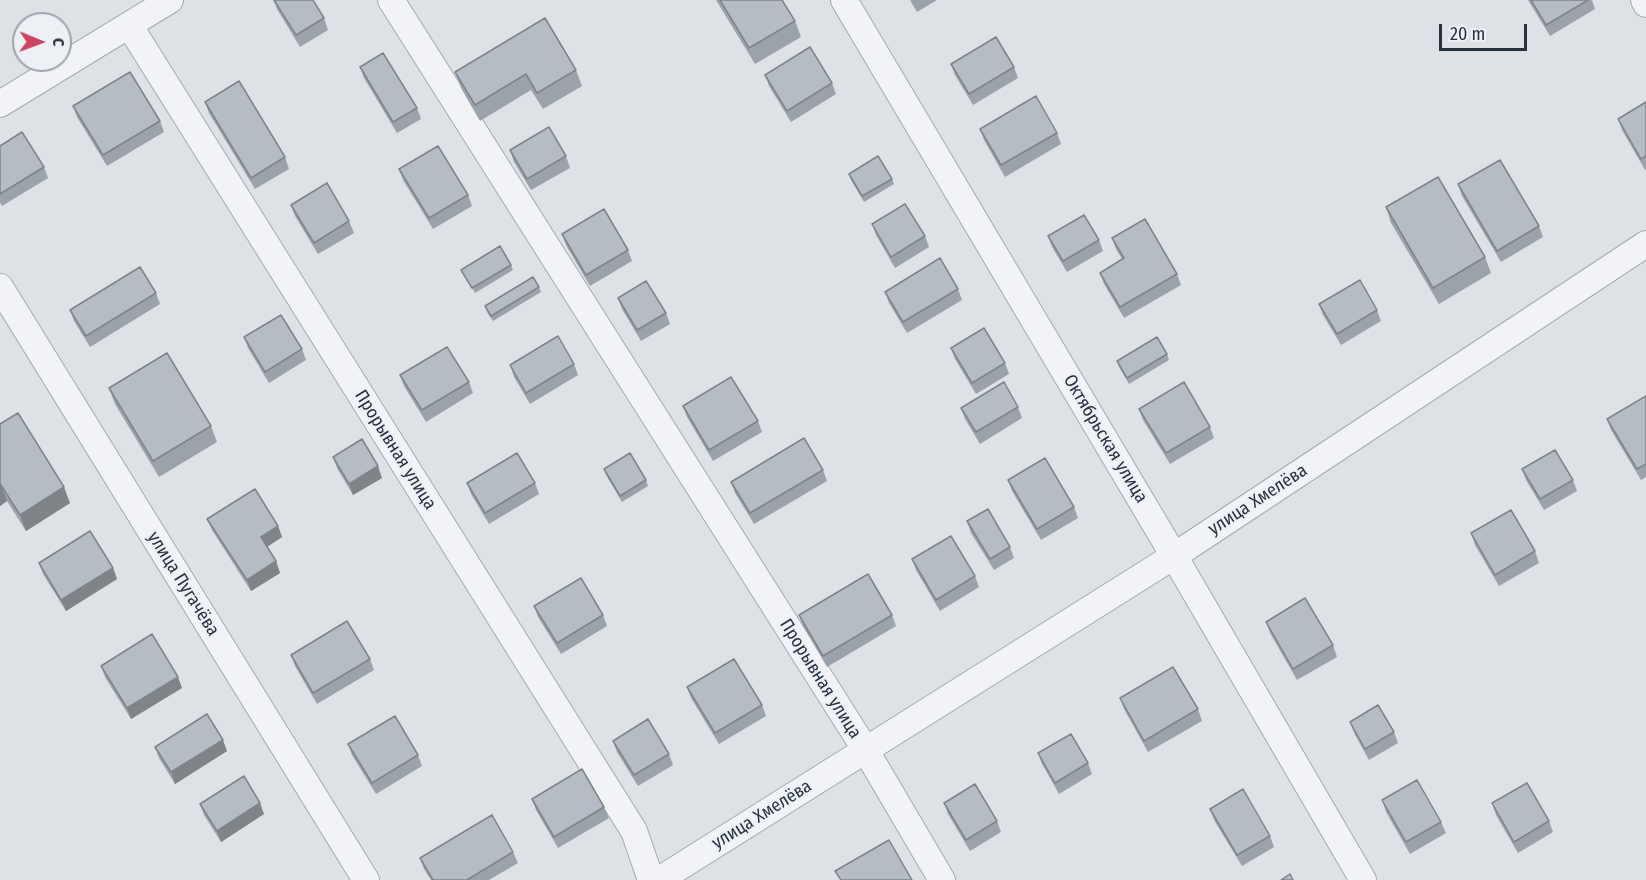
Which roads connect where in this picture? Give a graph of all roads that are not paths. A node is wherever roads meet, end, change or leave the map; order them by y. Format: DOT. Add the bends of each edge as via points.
graph roads {
  1 [pos="170,0"];
  2 [pos="391,0"];
  3 [pos="844,0"];
  4 [pos="1644,0"];
  5 [pos="1646,4"];
  6 [pos="129,24"];
  7 [pos="0,104"];
  8 [pos="1646,244"];
  9 [pos="0,287"];
  10 [pos="1174,556"];
  11 [pos="865,749"];
  12 [pos="366,880"];
  13 [pos="651,880"];
  14 [pos="659,880"];
  15 [pos="942,880"];
  16 [pos="1363,880"];
  1 -- 6 [label="street"];
  2 -- 11 [label="street, Прорывная улица"];
  3 -- 10 [label="street, Октябрьская улица"];
  4 -- 5 [label="street"];
  6 -- 7 [label="street"];
  6 -- 13 [label="street, Прорывная улица" via="634,831"];
  8 -- 10 [label="street, улица Хмелёва"];
  9 -- 12 [label="street, улица Пугачёва"];
  10 -- 11 [label="street, улица Хмелёва"];
  10 -- 16 [label="street, Октябрьская улица"];
  11 -- 14 [label="street, улица Хмелёва"];
  11 -- 15 [label="street"];
}
